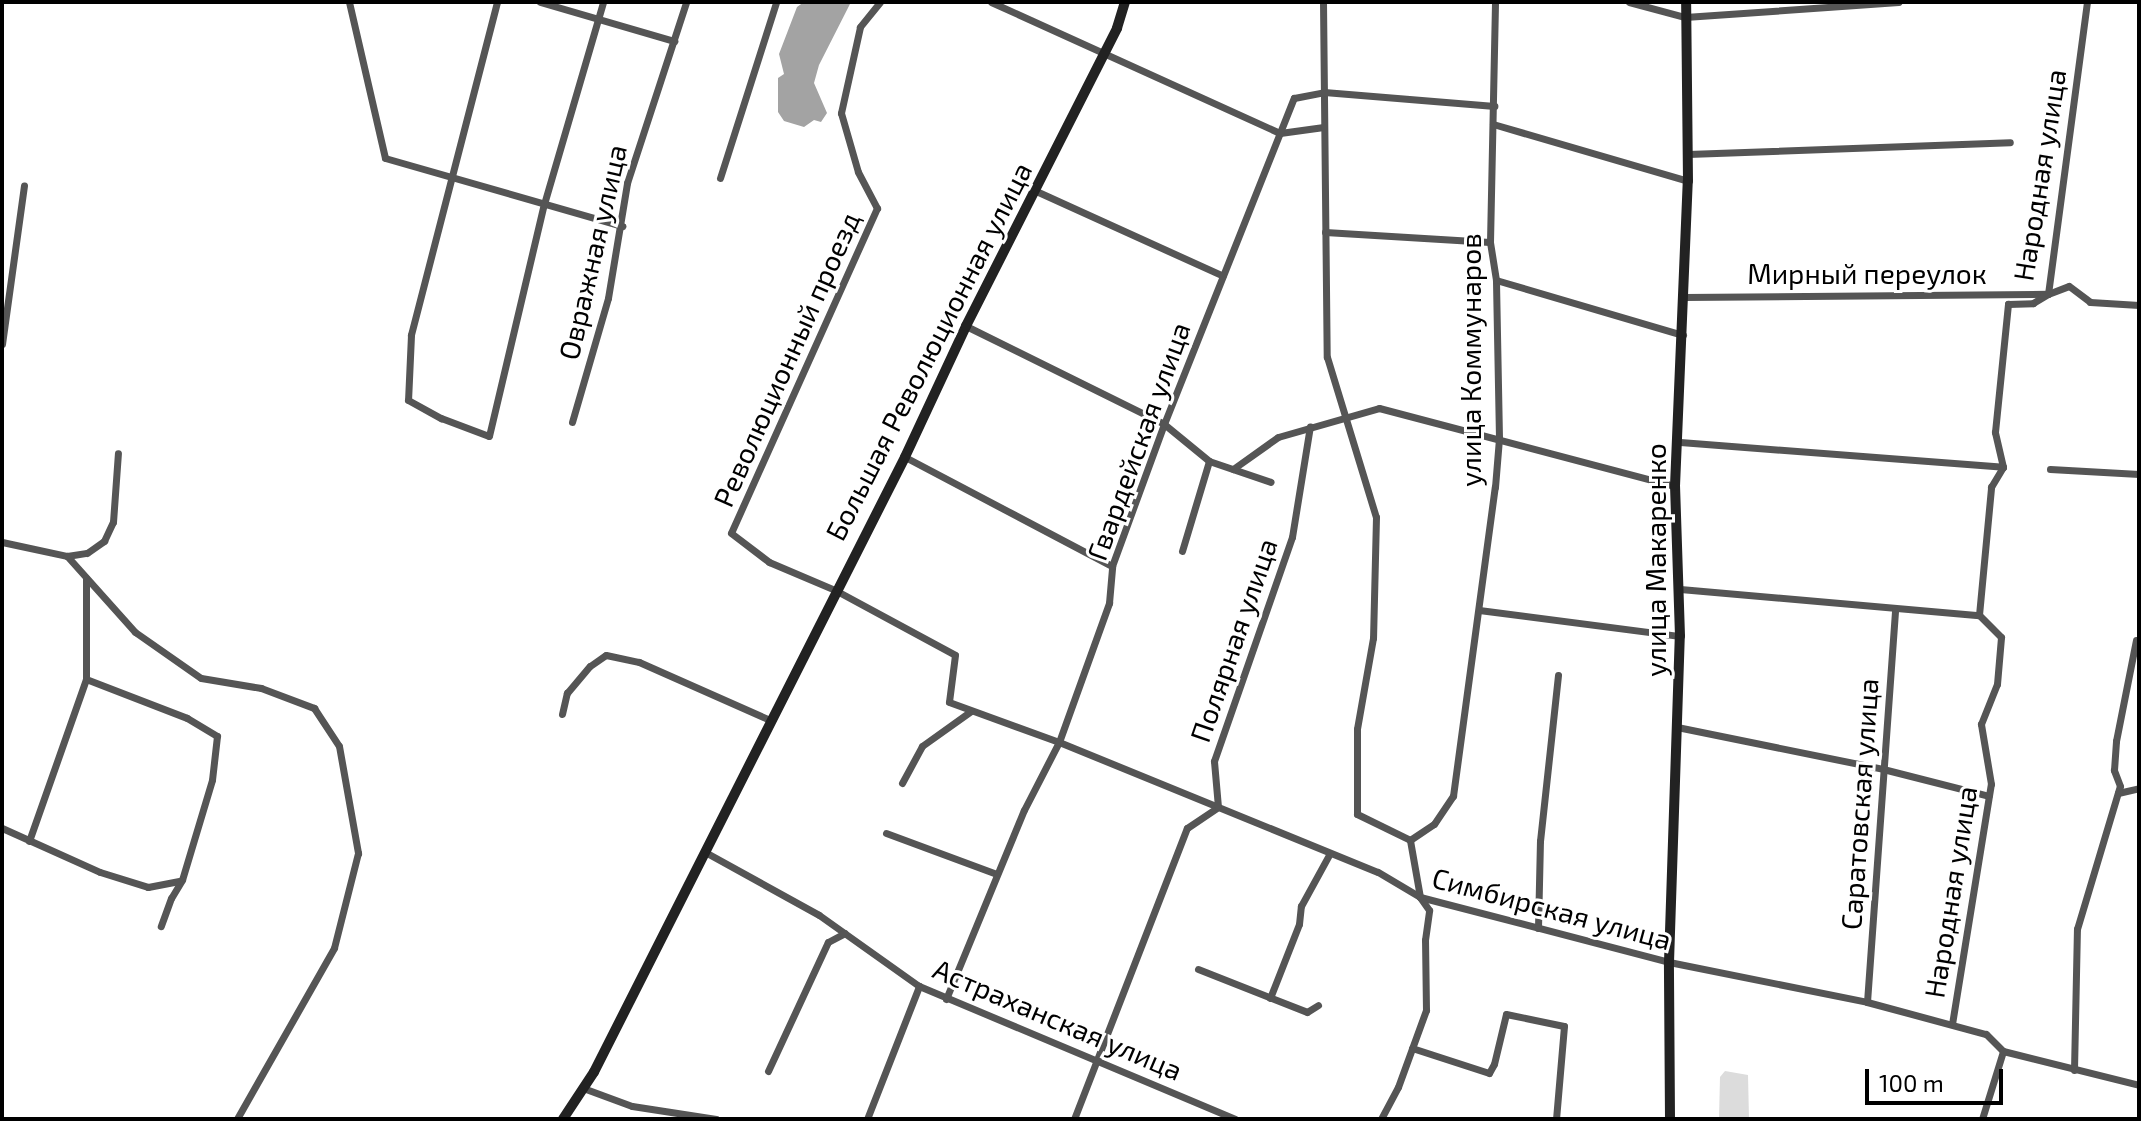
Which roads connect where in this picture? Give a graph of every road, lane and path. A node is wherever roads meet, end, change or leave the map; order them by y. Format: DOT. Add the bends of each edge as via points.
graph roads {
  1 [pos="336,2"];
  2 [pos="497,2"];
  3 [pos="540,2"];
  4 [pos="603,2"];
  5 [pos="686,2"];
  6 [pos="776,2"];
  7 [pos="880,2"];
  8 [pos="991,2"];
  9 [pos="1125,2"];
  10 [pos="1323,2"];
  11 [pos="1495,2"];
  12 [pos="1629,2"];
  13 [pos="1686,2"];
  14 [pos="1898,2"];
  15 [pos="2087,2"];
  16 [pos="348,4"];
  17 [pos="1685,17"];
  18 [pos="599,20"];
  19 [pos="674,41"];
  20 [pos="1101,54"];
  21 [pos="1324,92"];
  22 [pos="1494,106"];
  23 [pos="1493,124"];
  24 [pos="1324,127"];
  25 [pos="1280,133"];
  26 [pos="2010,142"];
  27 [pos="1688,154"];
  28 [pos="454,176"];
  29 [pos="720,178"];
  30 [pos="1688,181"];
  31 [pos="24,186"];
  32 [pos="1036,191"];
  33 [pos="544,204"];
  34 [pos="622,226"];
  35 [pos="1325,232"];
  36 [pos="1490,242"];
  37 [pos="1223,276"];
  38 [pos="1496,280"];
  39 [pos="2048,294"];
  40 [pos="1684,297"];
  41 [pos="2139,305"];
  42 [pos="966,326"];
  43 [pos="1683,335"];
  44 [pos="2,344"];
  45 [pos="1345,415"];
  46 [pos="572,422"];
  47 [pos="1164,424"];
  48 [pos="1310,426"];
  49 [pos="1499,438"];
  50 [pos="1680,442"];
  51 [pos="118,453"];
  52 [pos="905,457"];
  53 [pos="1209,461"];
  54 [pos="2003,467"];
  55 [pos="1233,469"];
  56 [pos="2050,469"];
  57 [pos="2139,474"];
  58 [pos="1271,482"];
  59 [pos="1675,486"];
  60 [pos="2,542"];
  61 [pos="1182,551"];
  62 [pos="67,556"];
  63 [pos="1112,566"];
  64 [pos="86,578"];
  65 [pos="1680,589"];
  66 [pos="835,590"];
  67 [pos="1479,610"];
  68 [pos="1895,610"];
  69 [pos="1979,615"];
  70 [pos="1680,636"];
  71 [pos="2136,640"];
  72 [pos="1558,675"];
  73 [pos="86,679"];
  74 [pos="971,711"];
  75 [pos="562,714"];
  76 [pos="770,720"];
  77 [pos="1677,727"];
  78 [pos="1059,742"];
  79 [pos="1883,769"];
  80 [pos="902,783"];
  81 [pos="2139,788"];
  82 [pos="2118,793"];
  83 [pos="1989,796"];
  84 [pos="1218,807"];
  85 [pos="2,828"];
  86 [pos="886,833"];
  87 [pos="1410,840"];
  88 [pos="29,841"];
  89 [pos="705,852"];
  90 [pos="1330,853"];
  91 [pos="997,874"];
  92 [pos="182,880"];
  93 [pos="1420,897"];
  94 [pos="161,926"];
  95 [pos="1538,928"];
  96 [pos="845,933"];
  97 [pos="1669,962"];
  98 [pos="1198,969"];
  99 [pos="919,986"];
  100 [pos="1270,998"];
  101 [pos="946,999"];
  102 [pos="1867,1002"];
  103 [pos="1318,1005"];
  104 [pos="1952,1024"];
  105 [pos="1412,1048"];
  106 [pos="2003,1051"];
  107 [pos="1097,1061"];
  108 [pos="2074,1070"];
  109 [pos="768,1071"];
  110 [pos="2139,1085"];
  111 [pos="583,1088"];
  112 [pos="237,1119"];
  113 [pos="563,1119"];
  114 [pos="716,1119"];
  115 [pos="867,1119"];
  116 [pos="1074,1119"];
  117 [pos="1235,1119"];
  118 [pos="1381,1119"];
  119 [pos="1556,1119"];
  120 [pos="1670,1119"];
  121 [pos="1982,1119"];
  1 -- 16 [label="street"];
  2 -- 28 [label="street"];
  3 -- 18 [label="street"];
  4 -- 18 [label="street"];
  5 -- 19 [label="street, Овражная улица"];
  6 -- 29 [label="street"];
  7 -- 66 [label="street, Революционный проезд" via="860,27 841,113 858,172 877,208 731,533 769,562"];
  8 -- 20 [label="street"];
  9 -- 20 [label="street, Большая Революционная улица"];
  10 -- 21 [label="street"];
  11 -- 22 [label="street, улица Коммунаров"];
  12 -- 17 [label="street"];
  13 -- 17 [label="street, улица Макаренко"];
  14 -- 17 [label="street"];
  15 -- 39 [label="street, Народная улица"];
  16 -- 28 [label="street" via="385,158"];
  17 -- 27 [label="street, улица Макаренко"];
  18 -- 19 [label="street"];
  18 -- 33 [label="street"];
  19 -- 34 [label="street, Овражная улица" via="627,183"];
  20 -- 25 [label="street"];
  20 -- 32 [label="street, Большая Революционная улица"];
  21 -- 22 [label="street"];
  21 -- 24 [label="street"];
  21 -- 25 [label="street, Гвардейская улица" via="1294,98"];
  22 -- 23 [label="street, улица Коммунаров"];
  23 -- 30 [label="street"];
  23 -- 36 [label="street, улица Коммунаров"];
  24 -- 25 [label="street"];
  24 -- 35 [label="street"];
  25 -- 37 [label="street, Гвардейская улица"];
  26 -- 27 [label="street"];
  27 -- 30 [label="street, улица Макаренко"];
  28 -- 33 [label="street"];
  28 -- 33 [label="street" via="411,335 408,400 489,436"];
  30 -- 40 [label="street, улица Макаренко"];
  31 -- 44 [label="street"];
  32 -- 37 [label="street"];
  32 -- 42 [label="street, Большая Революционная улица"];
  33 -- 34 [label="street"];
  34 -- 46 [label="street, Овражная улица" via="608,298"];
  35 -- 36 [label="street"];
  35 -- 45 [label="street" via="1327,357"];
  36 -- 38 [label="street, улица Коммунаров"];
  37 -- 47 [label="street, Гвардейская улица"];
  38 -- 43 [label="street"];
  38 -- 49 [label="street, улица Коммунаров"];
  39 -- 40 [label="street, Мирный переулок"];
  39 -- 41 [label="street, Мирный переулок" via="2069,286 2090,302"];
  39 -- 54 [label="street, Народная улица" via="2033,303 2008,304 1995,432"];
  40 -- 43 [label="street, улица Макаренко"];
  42 -- 47 [label="street"];
  42 -- 52 [label="street, Большая Революционная улица"];
  43 -- 50 [label="street, улица Макаренко"];
  45 -- 48 [label="street"];
  45 -- 49 [label="street" via="1379,408"];
  45 -- 87 [label="street" via="1376,517 1373,638 1357,729 1357,814"];
  47 -- 53 [label="street"];
  47 -- 63 [label="street, Гвардейская улица"];
  48 -- 55 [label="street" via="1278,437"];
  48 -- 84 [label="street, Полярная улица" via="1292,537 1214,761"];
  49 -- 59 [label="street"];
  49 -- 67 [label="street, улица Коммунаров"];
  50 -- 54 [label="street"];
  50 -- 59 [label="street, улица Макаренко"];
  51 -- 62 [label="street" via="113,522 104,541 87,553"];
  52 -- 63 [label="street"];
  52 -- 66 [label="street, Большая Революционная улица"];
  53 -- 55 [label="street"];
  53 -- 61 [label="street"];
  54 -- 69 [label="street" via="1991,487"];
  55 -- 58 [label="street"];
  56 -- 57 [label="street"];
  59 -- 65 [label="street, улица Макаренко"];
  60 -- 62 [label="street"];
  62 -- 64 [label="street"];
  63 -- 78 [label="street, Гвардейская улица" via="1109,603"];
  64 -- 73 [label="street"];
  64 -- 112 [label="street" via="135,632 201,678 261,688 314,708 339,746 358,853 334,948"];
  65 -- 68 [label="street"];
  65 -- 70 [label="street, улица Макаренко"];
  66 -- 74 [label="street" via="955,655 949,702"];
  66 -- 76 [label="street, Большая Революционная улица"];
  67 -- 70 [label="street"];
  67 -- 87 [label="street, улица Коммунаров" via="1453,796 1434,824"];
  68 -- 69 [label="street"];
  68 -- 79 [label="street, Саратовская улица"];
  69 -- 83 [label="street, Народная улица" via="2001,637 1997,684 1981,724"];
  70 -- 77 [label="street, улица Макаренко"];
  71 -- 82 [label="street" via="2116,741"];
  72 -- 95 [label="street" via="1540,841"];
  73 -- 88 [label="street"];
  73 -- 92 [label="street" via="187,718 217,736 212,780"];
  74 -- 78 [label="street, Симбирская улица"];
  74 -- 80 [label="street" via="922,746"];
  75 -- 76 [label="street" via="567,693 606,655 639,662"];
  76 -- 89 [label="street, Большая Революционная улица"];
  77 -- 79 [label="street"];
  77 -- 97 [label="street, улица Макаренко"];
  78 -- 84 [label="street, Симбирская улица"];
  78 -- 91 [label="street, Гвардейская улица"];
  79 -- 83 [label="street"];
  79 -- 102 [label="street, Саратовская улица"];
  81 -- 82 [label="street"];
  82 -- 108 [label="street" via="2077,929"];
  83 -- 104 [label="street, Народная улица"];
  84 -- 90 [label="street, Симбирская улица"];
  84 -- 107 [label="street" via="1187,828"];
  85 -- 88 [label="street"];
  86 -- 91 [label="street"];
  87 -- 93 [label="street"];
  88 -- 92 [label="street" via="148,887"];
  89 -- 96 [label="street, Астраханская улица"];
  89 -- 111 [label="street, Большая Революционная улица"];
  90 -- 93 [label="street, Симбирская улица" via="1378,872"];
  90 -- 100 [label="street" via="1301,906"];
  91 -- 101 [label="street, Гвардейская улица"];
  92 -- 94 [label="street"];
  93 -- 95 [label="street, Симбирская улица"];
  93 -- 105 [label="street" via="1429,910 1426,1010"];
  95 -- 97 [label="street, Симбирская улица"];
  96 -- 99 [label="street, Астраханская улица"];
  96 -- 109 [label="street" via="828,942"];
  97 -- 102 [label="street, Симбирская улица"];
  97 -- 120 [label="street, улица Макаренко"];
  98 -- 100 [label="street"];
  99 -- 101 [label="street, Астраханская улица"];
  99 -- 115 [label="street"];
  100 -- 103 [label="street" via="1307,1012"];
  101 -- 107 [label="street, Астраханская улица"];
  102 -- 104 [label="street, Симбирская улица"];
  104 -- 106 [label="street, Симбирская улица" via="1986,1034"];
  105 -- 118 [label="street"];
  105 -- 119 [label="street" via="1489,1073 1506,1014 1564,1026"];
  106 -- 108 [label="street, Симбирская улица"];
  106 -- 121 [label="street"];
  107 -- 116 [label="street"];
  107 -- 117 [label="street, Астраханская улица"];
  108 -- 110 [label="street, Симбирская улица"];
  111 -- 113 [label="street, Большая Революционная улица"];
  111 -- 114 [label="street" via="632,1106"];
}
